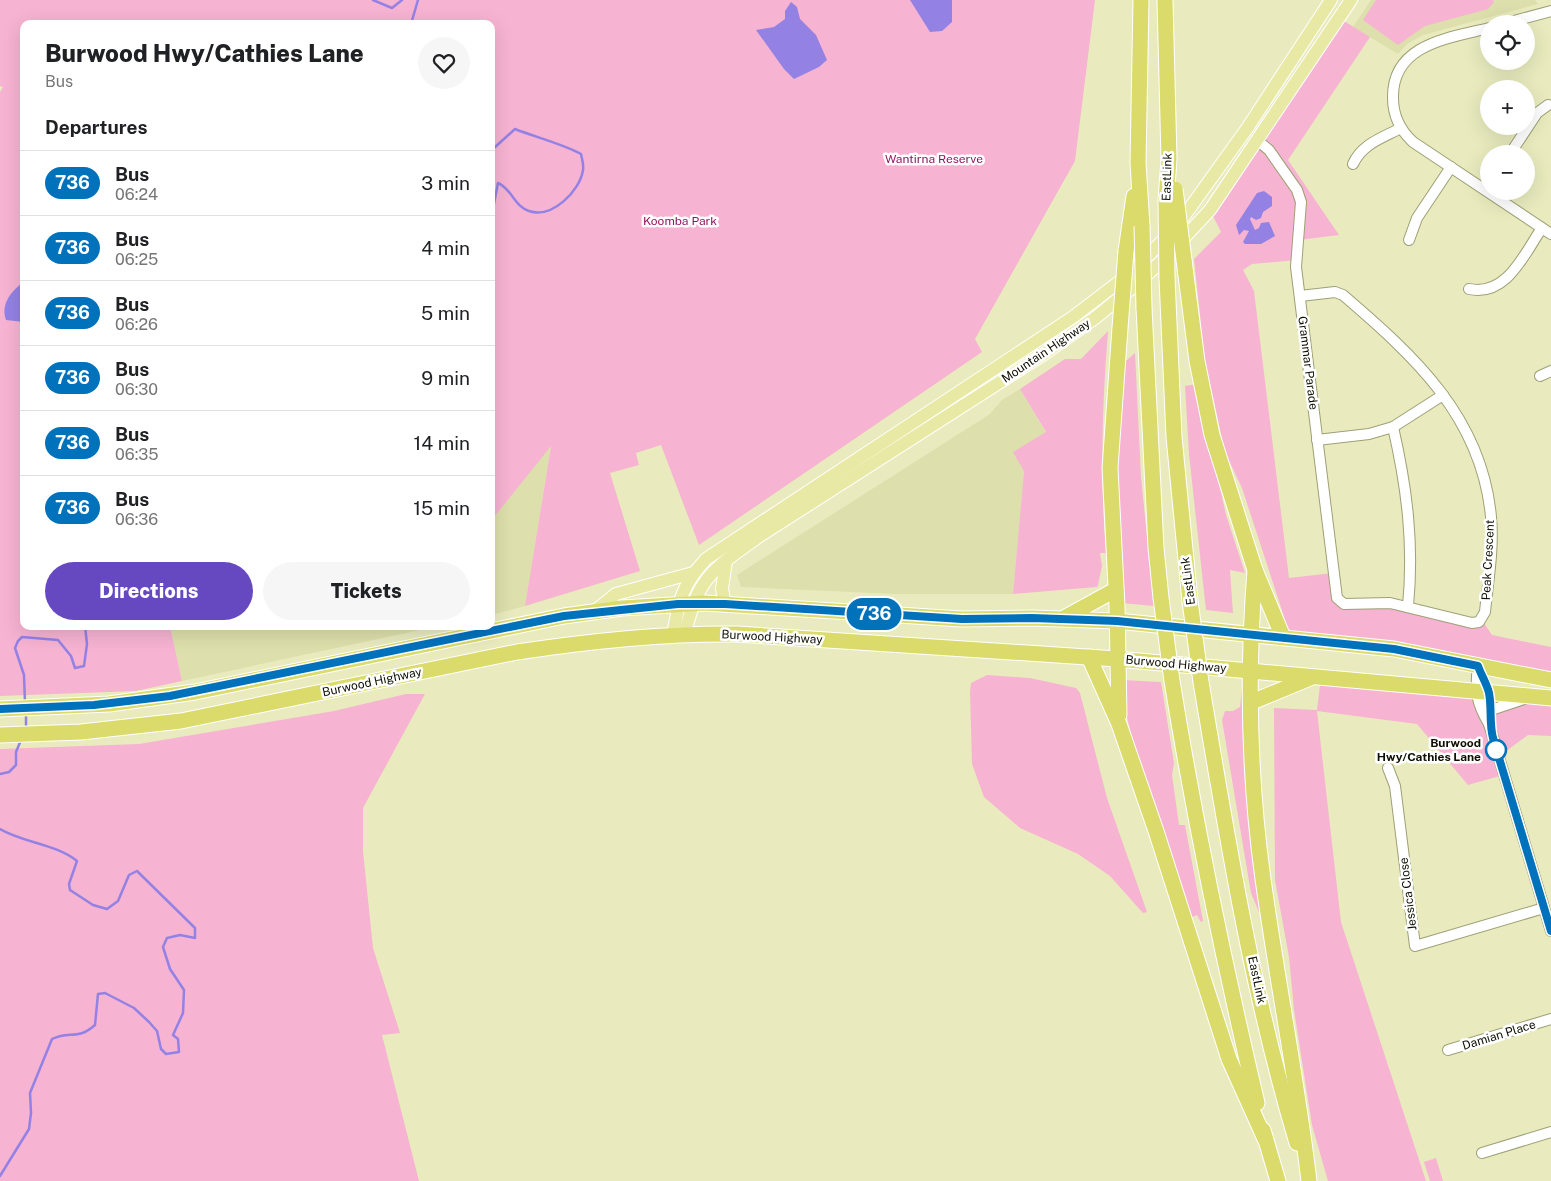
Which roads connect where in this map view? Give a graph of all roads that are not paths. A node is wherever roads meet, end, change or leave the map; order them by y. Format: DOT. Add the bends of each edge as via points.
graph roads {
  1 [pos="1141,0"];
  2 [pos="1165,0"];
  3 [pos="1331,0"];
  4 [pos="1351,0"];
  5 [pos="1551,11"];
  6 [pos="1535,15"];
  7 [pos="1320,17"];
  8 [pos="1334,25"];
  9 [pos="1480,30"];
  10 [pos="1548,105"];
  11 [pos="1248,127"];
  12 [pos="1401,128"];
  13 [pos="1258,141"];
  14 [pos="1516,145"];
  15 [pos="1138,163"];
  16 [pos="1353,164"];
  17 [pos="1451,167"];
  18 [pos="1480,183"];
  19 [pos="1170,194"];
  20 [pos="1504,200"];
  21 [pos="1546,231"];
  22 [pos="1409,240"];
  23 [pos="1469,289"];
  24 [pos="1300,296"];
  25 [pos="1551,371"];
  26 [pos="1540,376"];
  27 [pos="1443,395"];
  28 [pos="1393,427"];
  29 [pos="1318,440"];
  30 [pos="835,472"];
  31 [pos="843,484"];
  32 [pos="726,561"];
  33 [pos="1255,570"];
  34 [pos="693,573"];
  35 [pos="1116,590"];
  36 [pos="1337,598"];
  37 [pos="678,604"];
  38 [pos="694,604"];
  39 [pos="725,604"];
  40 [pos="1408,606"];
  41 [pos="595,611"];
  42 [pos="1064,619"];
  43 [pos="1117,621"];
  44 [pos="1252,633"];
  45 [pos="678,634"];
  46 [pos="1282,637"];
  47 [pos="425,644"];
  48 [pos="1089,657"];
  49 [pos="1117,658"];
  50 [pos="1478,666"];
  51 [pos="1252,671"];
  52 [pos="417,672"];
  53 [pos="1313,676"];
  54 [pos="1551,680"];
  55 [pos="1482,692"];
  56 [pos="1533,696"];
  57 [pos="1551,698"];
  58 [pos="1252,702"];
  59 [pos="1,709"];
  60 [pos="1491,710"];
  61 [pos="1119,724"];
  62 [pos="1489,724"];
  63 [pos="0,734"];
  64 [pos="1388,768"];
  65 [pos="1544,908"];
  66 [pos="1551,931"];
  67 [pos="1551,1019"];
  68 [pos="1448,1050"];
  69 [pos="1551,1132"];
  70 [pos="1265,1139"];
  71 [pos="1482,1153"];
  72 [pos="1278,1181"];
  73 [pos="1309,1181"];
  1 -- 15 [label="highway, EastLink"];
  2 -- 19 [label="highway, EastLink"];
  3 -- 7 [label="main road, Mountain Highway"];
  4 -- 8 [label="main road, Mountain Highway"];
  5 -- 6 [label="street"];
  7 -- 8 [label="main road"];
  7 -- 11 [label="main road, Mountain Highway"];
  8 -- 13 [label="main road, Mountain Highway"];
  9 -- 12 [label="street" via="1426,45 1408,58 1393,93 1394,109"];
  10 -- 14 [label="street" via="1537,113"];
  11 -- 13 [label="main road"];
  11 -- 30 [label="main road, Mountain Highway" via="1177,226 1119,283 1053,330"];
  12 -- 16 [label="street" via="1366,146"];
  12 -- 17 [label="street" via="1413,142"];
  13 -- 24 [label="street, Grammar Parade" via="1269,150 1299,195 1302,212 1296,267"];
  13 -- 31 [label="main road, Mountain Highway" via="1210,210 1167,256 1116,302 1044,354"];
  15 -- 35 [label="highway, bridge" via="1126,251 1110,468"];
  15 -- 70 [label="highway, EastLink, bridge" via="1156,548 1172,681 1213,907"];
  17 -- 18 [label="street"];
  17 -- 22 [label="street" via="1417,218"];
  19 -- 33 [label="highway, bridge" via="1212,435"];
  19 -- 73 [label="highway, EastLink, bridge" via="1167,278 1174,437 1201,682 1254,968 1286,1106"];
  20 -- 21 [label="street"];
  21 -- 23 [label="street" via="1502,283 1483,291"];
  24 -- 27 [label="street, Peak Crescent" via="1335,292 1343,295 1404,348"];
  24 -- 29 [label="street, Grammar Parade"];
  25 -- 26 [label="street"];
  27 -- 28 [label="street"];
  27 -- 40 [label="street, Peak Crescent" via="1474,449 1488,498 1492,535 1485,612 1480,621 1472,624"];
  28 -- 29 [label="street" via="1362,435"];
  28 -- 40 [label="street" via="1411,540"];
  29 -- 36 [label="street, Grammar Parade"];
  30 -- 31 [label="main road"];
  30 -- 34 [label="main road, Mountain Highway" via="718,549"];
  31 -- 32 [label="main road, Mountain Highway"];
  32 -- 38 [label="main road, Mountain Highway" via="706,580"];
  32 -- 39 [label="main road" via="722,589"];
  33 -- 44 [label="highway"];
  33 -- 46 [label="highway"];
  34 -- 37 [label="main road, Mountain Highway"];
  34 -- 41 [label="main road" via="616,594"];
  35 -- 42 [label="highway"];
  35 -- 43 [label="highway"];
  36 -- 40 [label="street, Peak Crescent" via="1347,605 1387,602"];
  37 -- 38 [label="highway"];
  37 -- 41 [label="highway"];
  37 -- 45 [label="main road, Mountain Highway"];
  38 -- 39 [label="highway"];
  38 -- 45 [label="main road, Mountain Highway"];
  39 -- 42 [label="highway" via="962,619"];
  41 -- 47 [label="highway"];
  42 -- 43 [label="highway"];
  43 -- 44 [label="highway"];
  43 -- 49 [label="highway"];
  44 -- 46 [label="highway"];
  44 -- 51 [label="highway"];
  45 -- 48 [label="highway, Burwood Highway" via="736,634"];
  45 -- 52 [label="highway, Burwood Highway" via="571,643"];
  46 -- 50 [label="highway" via="1394,649"];
  47 -- 52 [label="highway" via="425,657"];
  47 -- 59 [label="highway" via="195,692 110,704"];
  48 -- 49 [label="highway, Burwood Highway"];
  48 -- 61 [label="highway"];
  49 -- 51 [label="highway, Burwood Highway"];
  49 -- 61 [label="highway"];
  50 -- 54 [label="highway"];
  50 -- 55 [label="street"];
  51 -- 53 [label="highway, Burwood Highway"];
  51 -- 58 [label="highway"];
  52 -- 63 [label="highway, Burwood Highway" via="181,721 116,729"];
  53 -- 55 [label="highway, Burwood Highway"];
  53 -- 58 [label="highway"];
  55 -- 56 [label="highway, Burwood Highway"];
  55 -- 60 [label="street"];
  55 -- 62 [label="street" via="1482,711"];
  56 -- 57 [label="highway, Burwood Highway"];
  56 -- 60 [label="street"];
  58 -- 73 [label="highway" via="1254,786 1263,878"];
  60 -- 62 [label="street"];
  61 -- 70 [label="highway" via="1229,1059"];
  62 -- 65 [label="street"];
  64 -- 65 [label="street, Jessica Close" via="1395,786 1414,946"];
  65 -- 66 [label="street"];
  67 -- 68 [label="street, Damian Place"];
  69 -- 71 [label="street"];
  70 -- 72 [label="highway, EastLink"];
}
